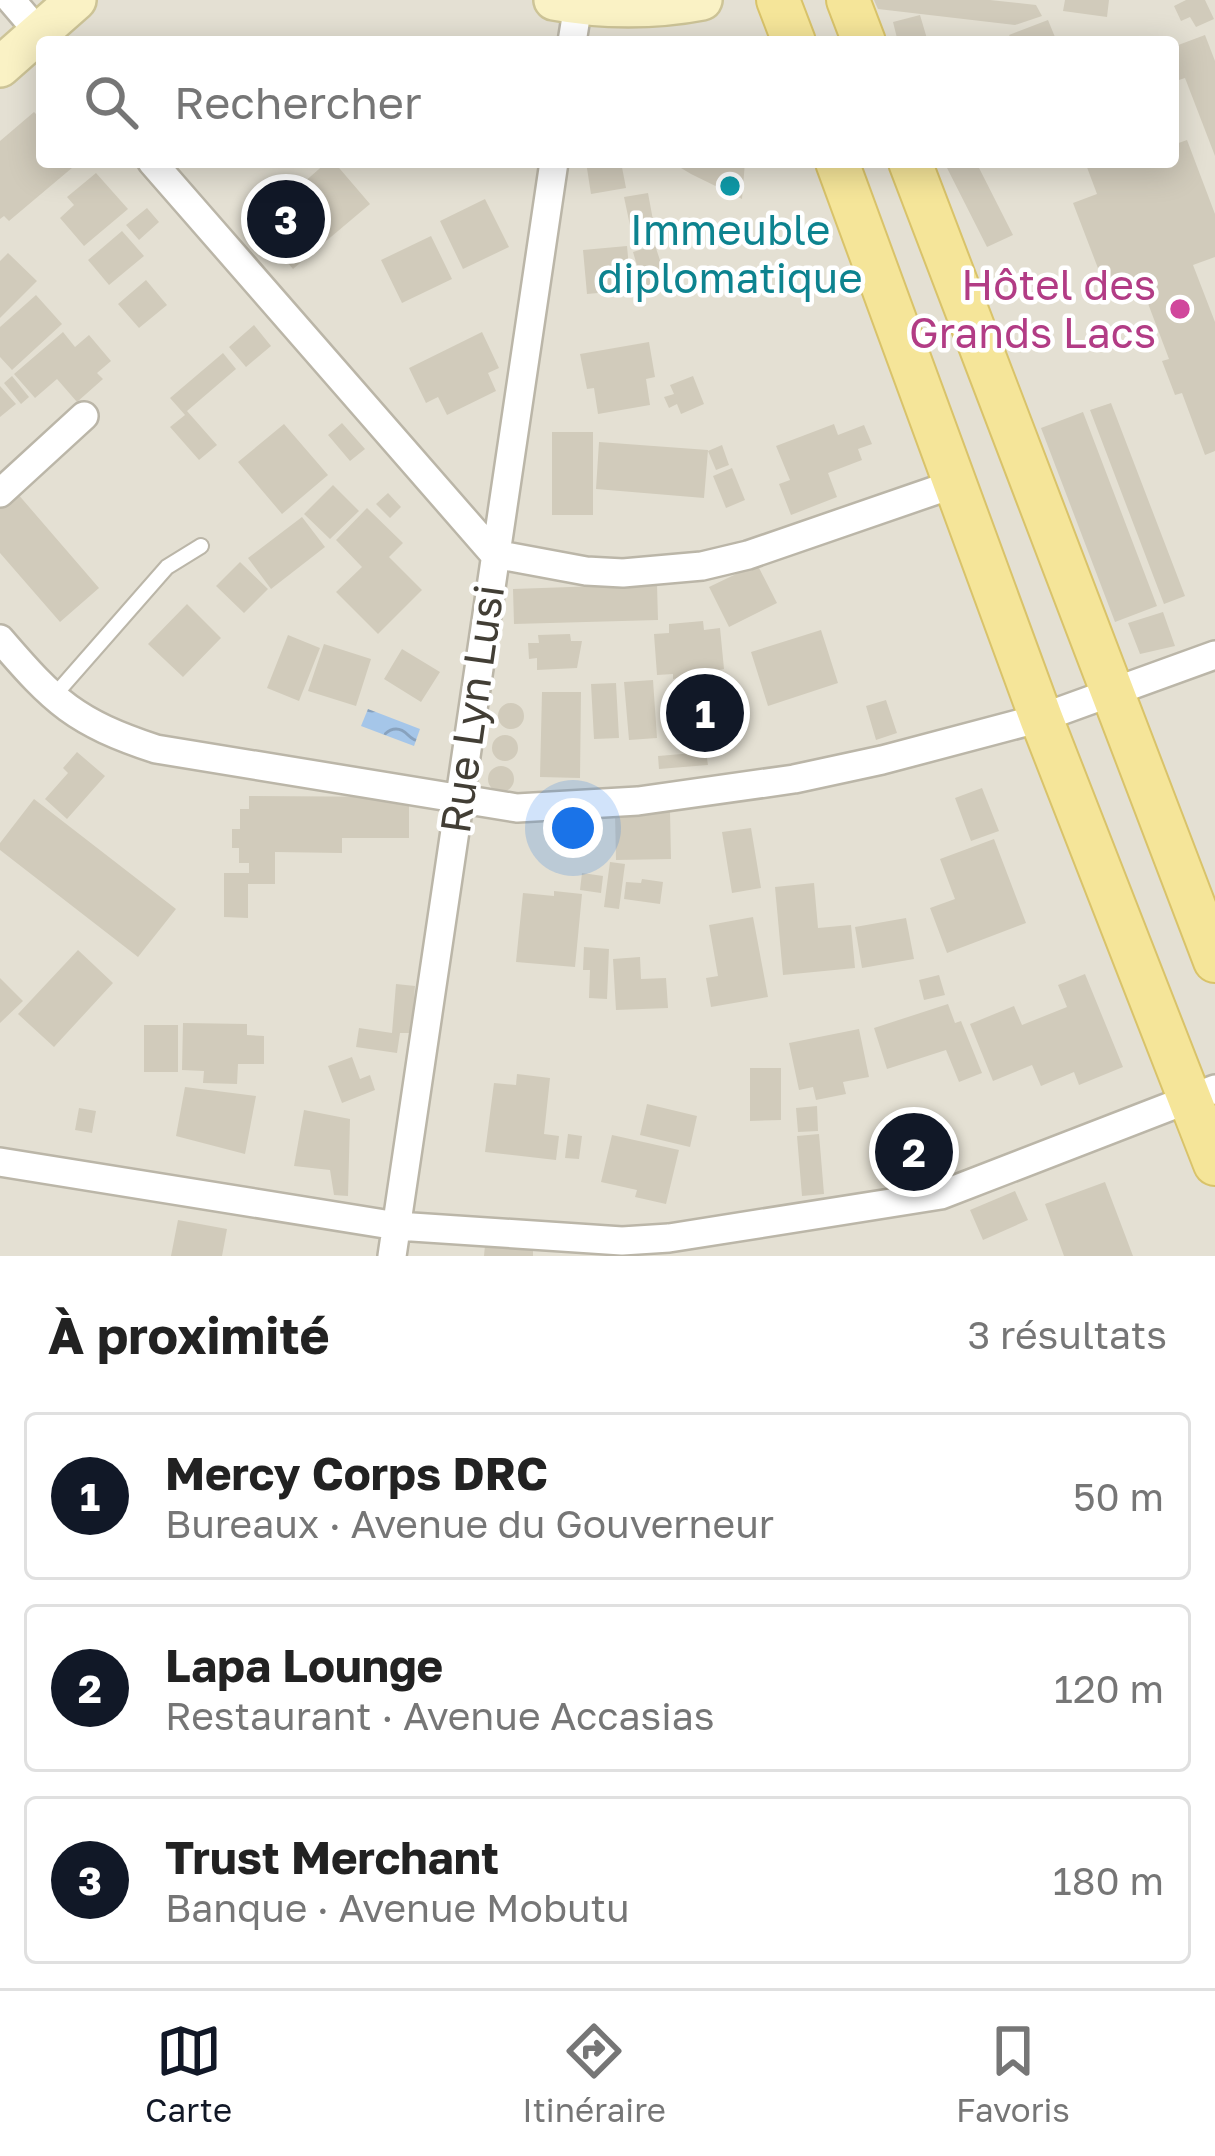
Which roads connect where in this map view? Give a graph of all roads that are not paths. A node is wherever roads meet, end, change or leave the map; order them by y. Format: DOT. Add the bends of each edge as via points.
graph roads {
  1 [pos="11,0"];
  2 [pos="76,0"];
  3 [pos="106,0"];
  4 [pos="702,0"];
  5 [pos="778,0"];
  6 [pos="848,0"];
  7 [pos="568,16"];
  8 [pos="40,36"];
  9 [pos="52,36"];
  10 [pos="58,36"];
  11 [pos="792,36"];
  12 [pos="862,36"];
  13 [pos="36,50"];
  14 [pos="36,56"];
  15 [pos="0,68"];
  16 [pos="0,95"];
  17 [pos="157,168"];
  18 [pos="553,168"];
  19 [pos="839,168"];
  20 [pos="912,168"];
  21 [pos="960,293"];
  22 [pos="894,319"];
  23 [pos="84,416"];
  24 [pos="954,484"];
  25 [pos="0,493"];
  26 [pos="201,546"];
  27 [pos="494,554"];
  28 [pos="0,639"];
  29 [pos="1215,655"];
  30 [pos="1114,689"];
  31 [pos="53,697"];
  32 [pos="1041,718"];
  33 [pos="460,798"];
  34 [pos="1215,961"];
  35 [pos="1203,1093"];
  36 [pos="0,1162"];
  37 [pos="1215,1164"];
  38 [pos="397,1226"];
  39 [pos="392,1256"];
  1 -- 8 [label="street"];
  2 -- 9 [label="street"];
  3 -- 10 [label="street"];
  4 -- 7 [label="street"];
  5 -- 11 [label="main road"];
  6 -- 12 [label="main road"];
  13 -- 15 [label="street"];
  14 -- 16 [label="street"];
  17 -- 27 [label="street"];
  18 -- 27 [label="street, Rue Lyn Lusi"];
  19 -- 22 [label="main road"];
  20 -- 21 [label="main road"];
  21 -- 22 [label="main road"];
  21 -- 30 [label="main road"];
  22 -- 24 [label="main road"];
  23 -- 25 [label="street"];
  24 -- 27 [label="street" via="703,566 604,572"];
  24 -- 32 [label="main road"];
  26 -- 31 [label="lane" via="167,567"];
  27 -- 33 [label="street, Rue Lyn Lusi"];
  28 -- 31 [label="street"];
  29 -- 30 [label="street"];
  30 -- 32 [label="street"];
  30 -- 34 [label="main road"];
  31 -- 33 [label="street" via="102,731 156,749"];
  32 -- 33 [label="street" via="816,774 638,801 517,808"];
  32 -- 35 [label="main road"];
  33 -- 38 [label="street, Rue Lyn Lusi"];
  35 -- 37 [label="main road"];
  35 -- 38 [label="street" via="974,1185 907,1203 622,1241"];
  36 -- 38 [label="street"];
  38 -- 39 [label="street, Rue Lyn Lusi"];
}
